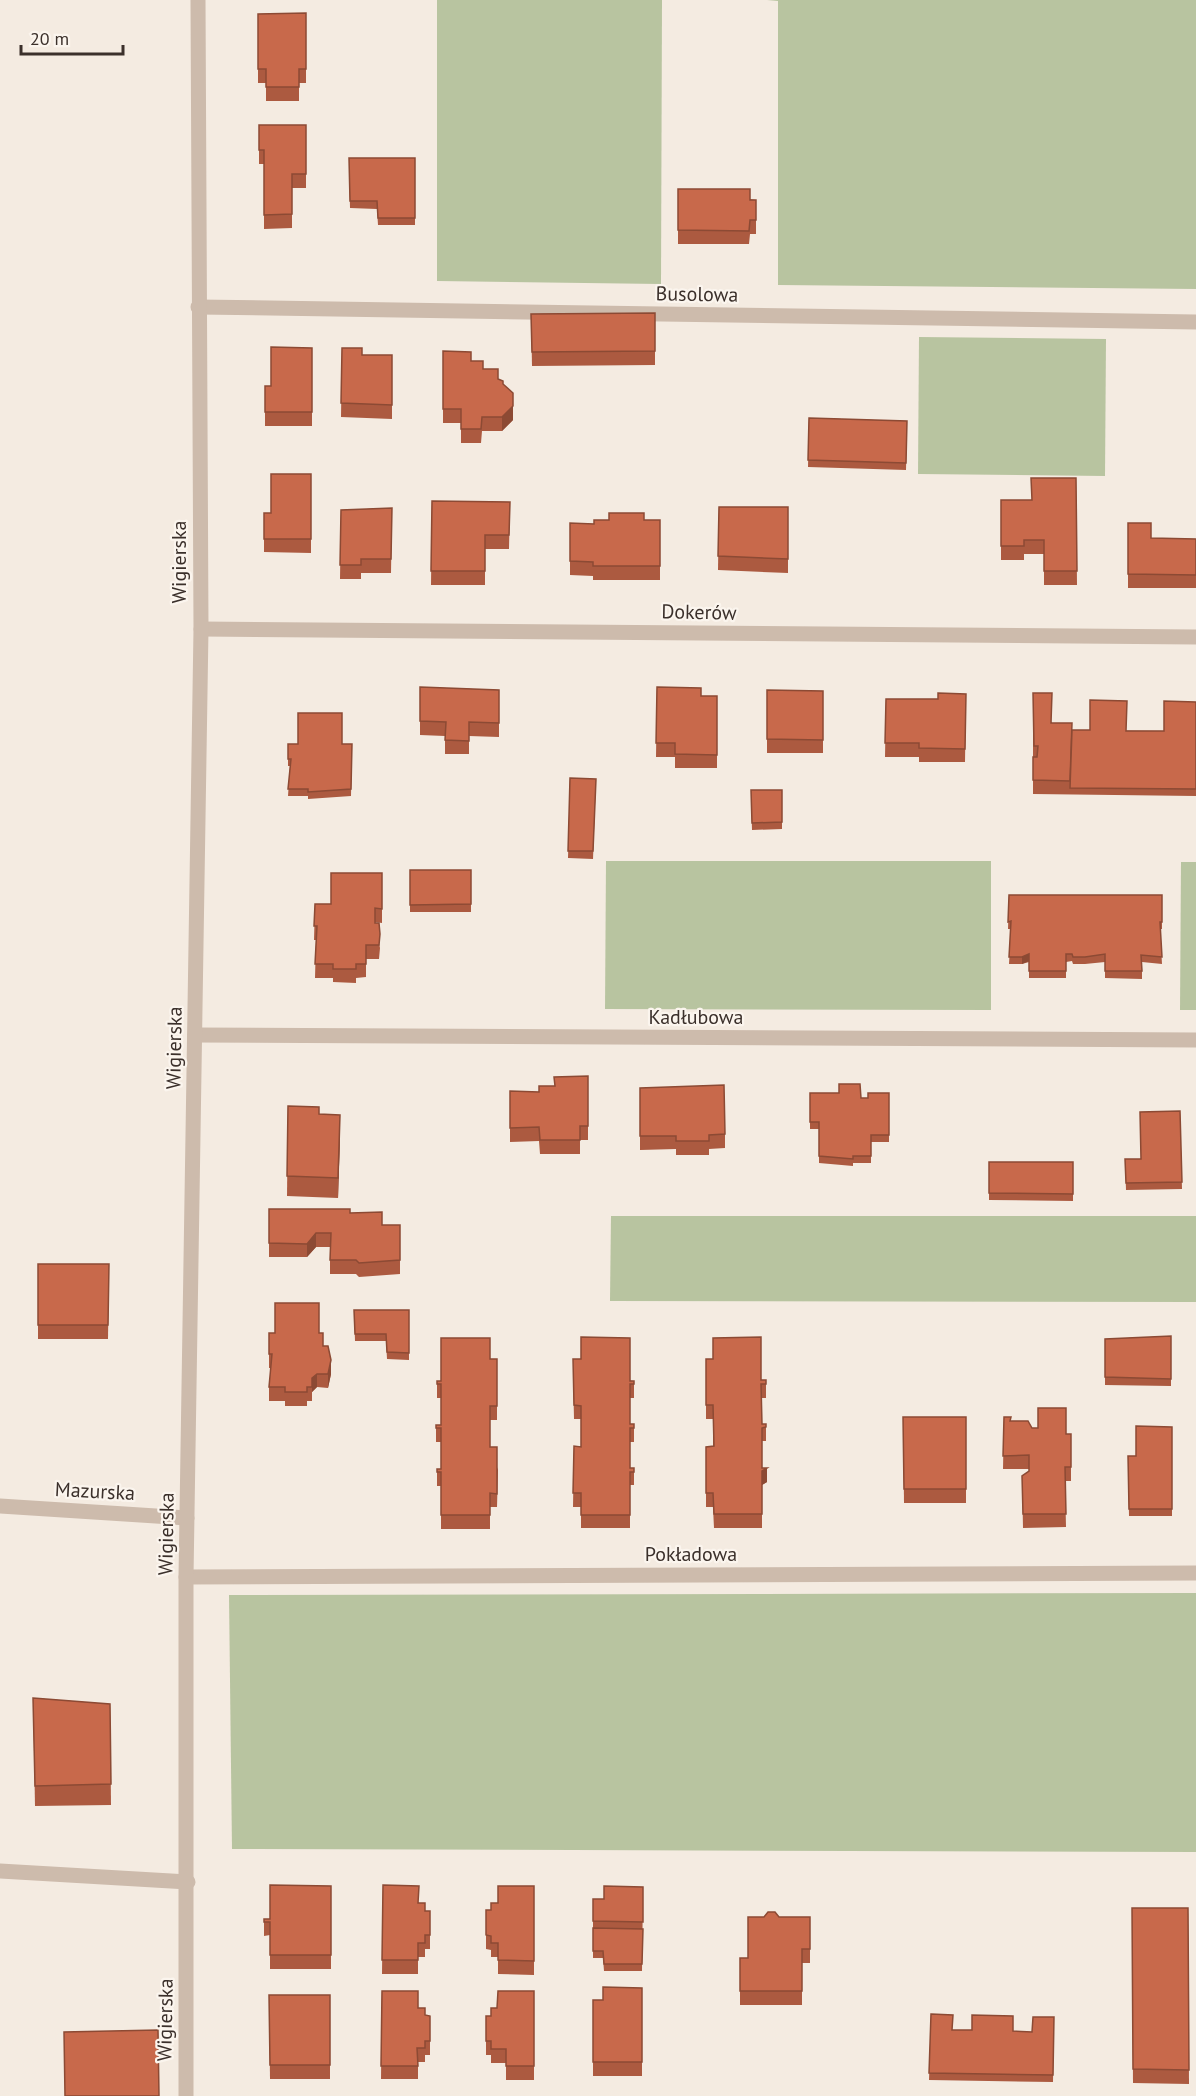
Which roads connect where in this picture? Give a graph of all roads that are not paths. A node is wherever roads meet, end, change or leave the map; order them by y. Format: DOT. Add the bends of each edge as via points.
graph roads {
  1 [pos="198,0"];
  2 [pos="198,307"];
  3 [pos="1196,322"];
  4 [pos="201,628"];
  5 [pos="1196,637"];
  6 [pos="195,1035"];
  7 [pos="1196,1040"];
  8 [pos="0,1506"];
  9 [pos="187,1518"];
  10 [pos="1196,1573"];
  11 [pos="186,1577"];
  12 [pos="0,1871"];
  13 [pos="188,1882"];
  14 [pos="186,2096"];
  1 -- 2 [label="street, Wigierska"];
  2 -- 3 [label="street, Busolowa"];
  2 -- 4 [label="street, Wigierska"];
  4 -- 5 [label="street, Dokerów"];
  4 -- 6 [label="street, Wigierska"];
  6 -- 7 [label="street, Kadłubowa"];
  6 -- 9 [label="street, Wigierska"];
  8 -- 9 [label="street, Mazurska"];
  9 -- 11 [label="street, Wigierska"];
  10 -- 11 [label="street, Pokładowa"];
  11 -- 13 [label="street, Wigierska"];
  12 -- 13 [label="street"];
  13 -- 14 [label="street, Wigierska"];
}
